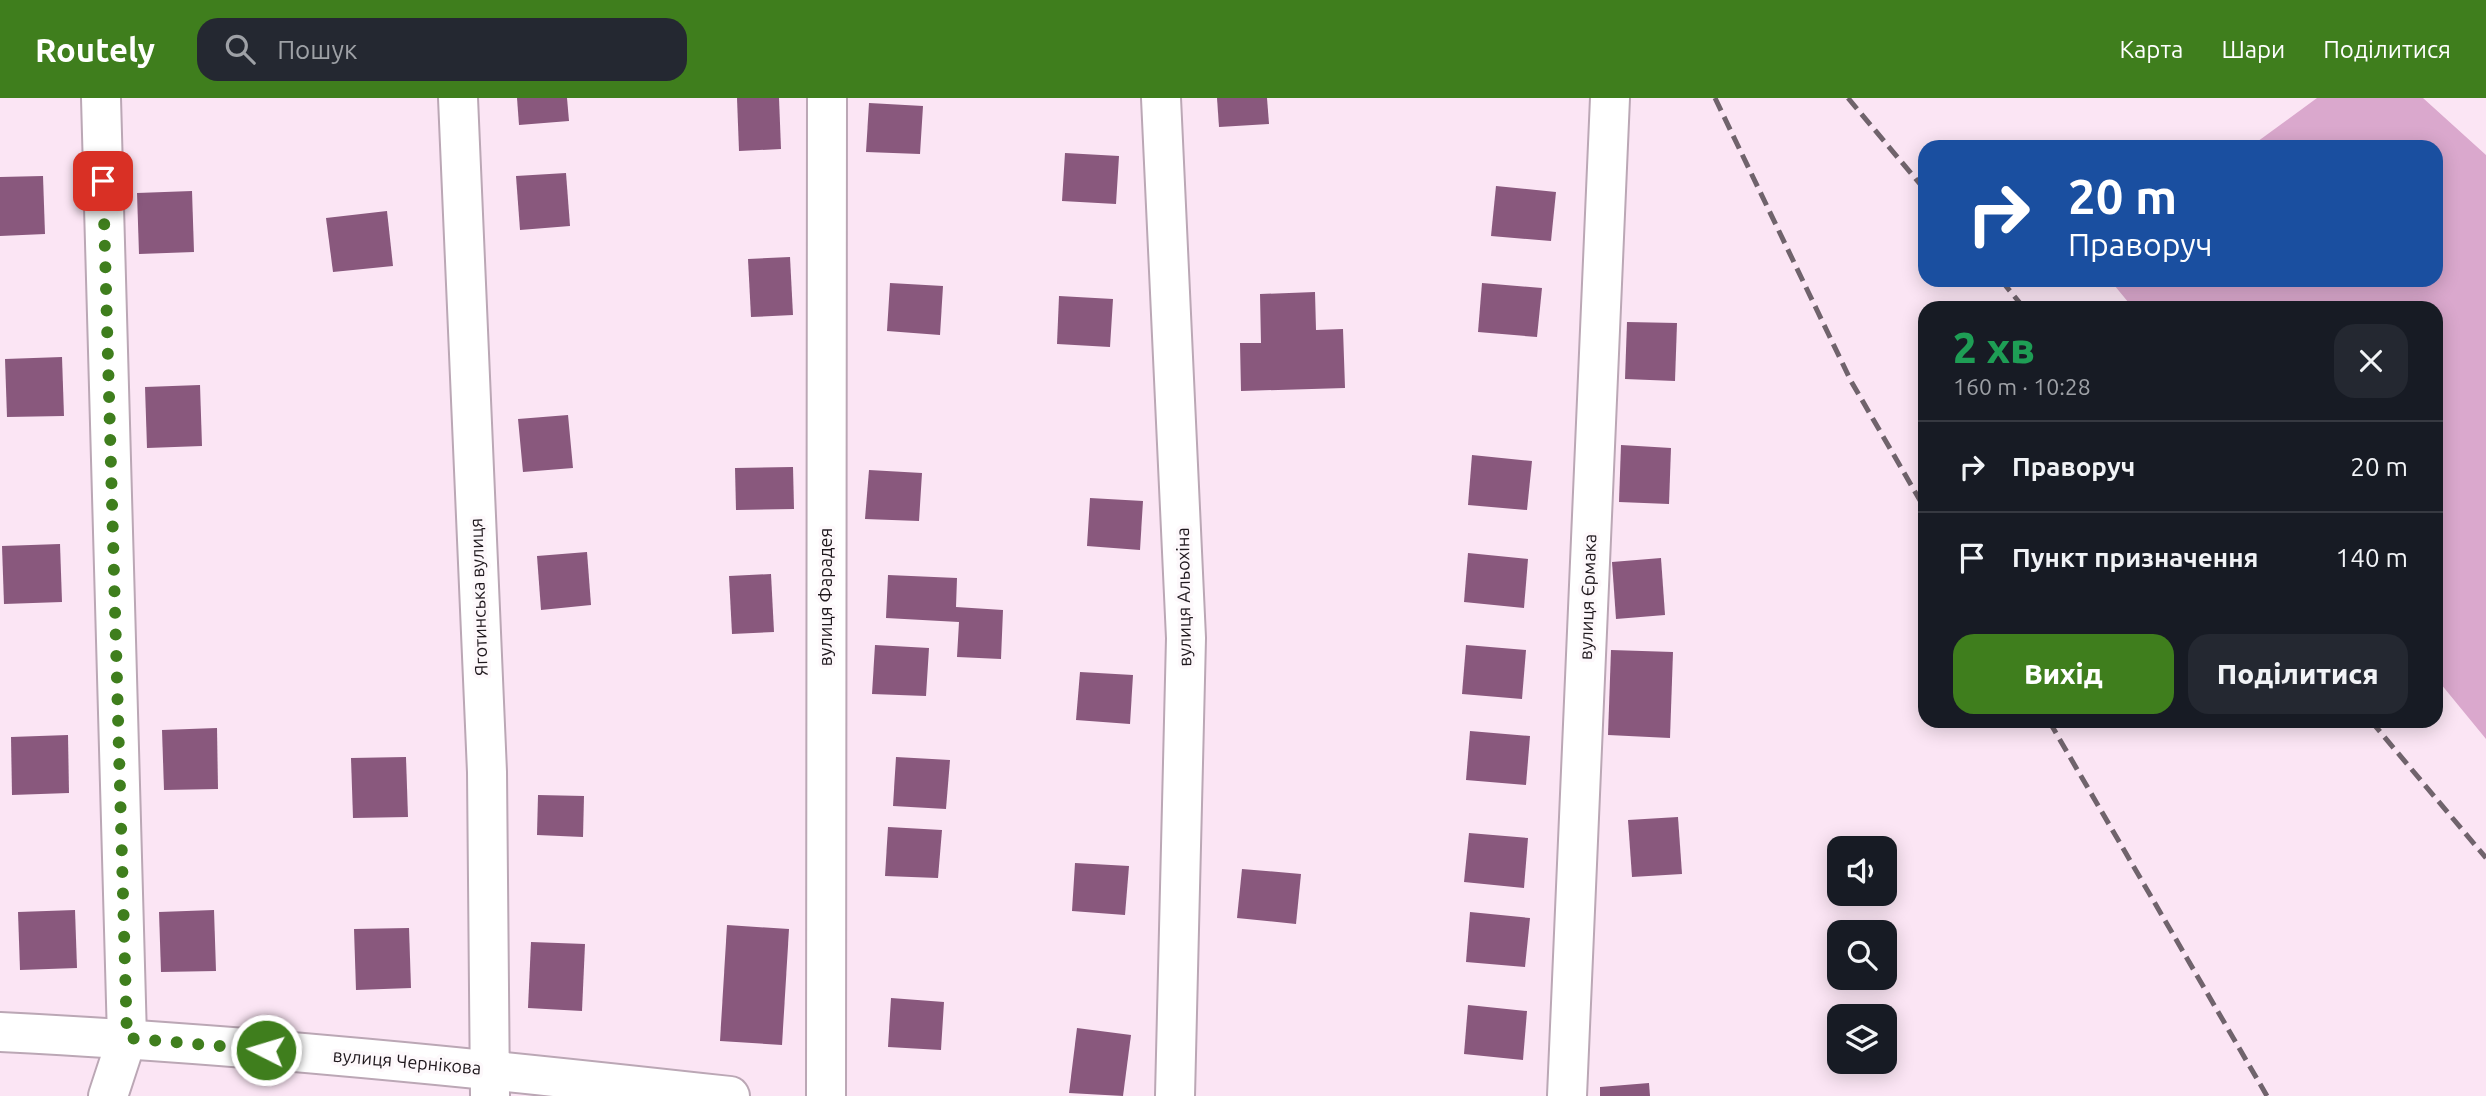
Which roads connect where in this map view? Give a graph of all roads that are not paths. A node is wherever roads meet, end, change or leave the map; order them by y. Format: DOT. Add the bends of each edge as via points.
graph roads {
  1 [pos="101,98"];
  2 [pos="458,98"];
  3 [pos="827,98"];
  4 [pos="1161,98"];
  5 [pos="1610,98"];
  6 [pos="0,1032"];
  7 [pos="127,1038"];
  8 [pos="489,1083"];
  9 [pos="108,1096"];
  10 [pos="730,1096"];
  11 [pos="826,1096"];
  12 [pos="1175,1096"];
  13 [pos="1567,1096"];
  1 -- 7 [label="street"];
  2 -- 8 [label="street, Яготинська вулиця" via="487,772"];
  3 -- 11 [label="street, вулиця Фарадея"];
  4 -- 12 [label="street, вулиця Альохіна" via="1186,638"];
  5 -- 13 [label="street, вулиця Єрмака"];
  6 -- 7 [label="street, вулиця Чернікова"];
  7 -- 8 [label="street, вулиця Чернікова"];
  7 -- 9 [label="street"];
  8 -- 10 [label="street, вулиця Чернікова"];
}
